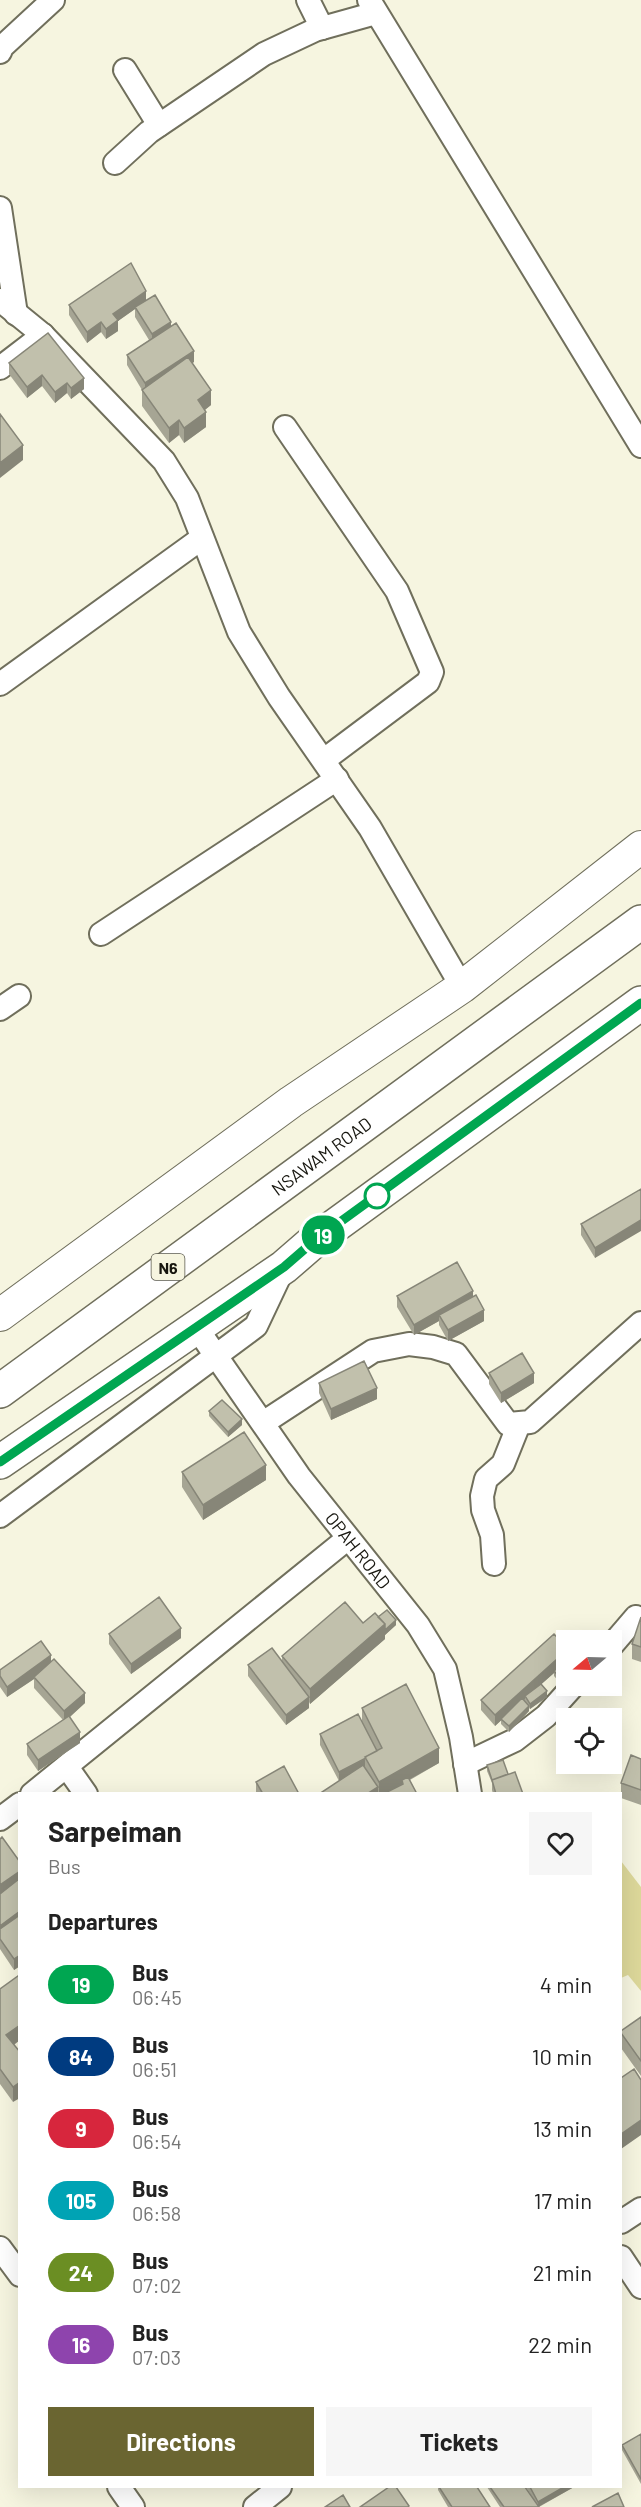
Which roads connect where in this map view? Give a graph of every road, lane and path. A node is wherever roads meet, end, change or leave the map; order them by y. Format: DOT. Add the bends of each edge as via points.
graph roads {
  1 [pos="53,0"];
  2 [pos="308,0"];
  3 [pos="372,6"];
  4 [pos="322,28"];
  5 [pos="0,52"];
  6 [pos="125,70"];
  7 [pos="159,125"];
  8 [pos="115,163"];
  9 [pos="0,207"];
  10 [pos="8,307"];
  11 [pos="43,335"];
  12 [pos="0,369"];
  13 [pos="285,427"];
  14 [pos="641,447"];
  15 [pos="202,538"];
  16 [pos="0,684"];
  17 [pos="324,760"];
  18 [pos="337,779"];
  19 [pos="641,847"];
  20 [pos="641,922"];
  21 [pos="101,934"];
  22 [pos="462,987"];
  23 [pos="19,996"];
  24 [pos="641,1003"];
  25 [pos="0,1009"];
  26 [pos="284,1267"];
  27 [pos="0,1315"];
  28 [pos="641,1323"];
  29 [pos="196,1327"];
  30 [pos="215,1354"];
  31 [pos="0,1391"];
  32 [pos="263,1423"];
  33 [pos="519,1424"];
  34 [pos="0,1462"];
  35 [pos="0,1515"];
  36 [pos="347,1539"];
  37 [pos="494,1564"];
  38 [pos="636,1617"];
  39 [pos="622,1633"];
  40 [pos="564,1696"];
  41 [pos="465,1764"];
  42 [pos="67,1767"];
  43 [pos="35,1792"];
  44 [pos="85,1792"];
  45 [pos="470,1792"];
  46 [pos="18,1806"];
  47 [pos="0,1820"];
  48 [pos="641,2209"];
  49 [pos="622,2221"];
  50 [pos="0,2248"];
  51 [pos="622,2258"];
  52 [pos="18,2272"];
  53 [pos="641,2287"];
  54 [pos="120,2488"];
  55 [pos="279,2488"];
  56 [pos="132,2507"];
  57 [pos="255,2507"];
  1 -- 5 [label="street"];
  2 -- 4 [label="street"];
  3 -- 4 [label="street"];
  3 -- 14 [label="street"];
  4 -- 7 [label="street" via="240,68 224,83"];
  6 -- 7 [label="street"];
  7 -- 8 [label="street"];
  9 -- 10 [label="street"];
  10 -- 11 [label="street"];
  11 -- 12 [label="street"];
  11 -- 15 [label="street" via="164,461 187,498"];
  13 -- 17 [label="street" via="397,591 432,672 428,682"];
  15 -- 16 [label="street"];
  15 -- 17 [label="street" via="239,632"];
  17 -- 18 [label="street"];
  18 -- 21 [label="street"];
  18 -- 22 [label="street" via="370,828"];
  19 -- 22 [label="main road"];
  20 -- 31 [label="highway, NSAWAM ROAD / N6"];
  22 -- 27 [label="main road" via="291,1102"];
  23 -- 25 [label="street"];
  24 -- 26 [label="highway" via="314,1241"];
  26 -- 29 [label="highway"];
  26 -- 30 [label="street" via="256,1326"];
  28 -- 33 [label="street" via="530,1422"];
  29 -- 30 [label="street, OPAH ROAD"];
  29 -- 34 [label="highway"];
  30 -- 32 [label="street, OPAH ROAD"];
  30 -- 35 [label="street"];
  32 -- 33 [label="street" via="373,1351 409,1344 456,1354 498,1413 508,1424"];
  32 -- 36 [label="street, OPAH ROAD"];
  33 -- 37 [label="street" via="503,1464 486,1479 482,1496 492,1535"];
  36 -- 41 [label="street, OPAH ROAD" via="418,1624 445,1669"];
  36 -- 42 [label="street"];
  38 -- 39 [label="street"];
  40 -- 41 [label="street" via="515,1740"];
  41 -- 45 [label="street, OPAH ROAD"];
  42 -- 43 [label="street"];
  42 -- 44 [label="street"];
  46 -- 47 [label="street"];
  48 -- 49 [label="street"];
  50 -- 52 [label="street"];
  51 -- 53 [label="street"];
  54 -- 56 [label="street"];
  55 -- 57 [label="street"];
}
